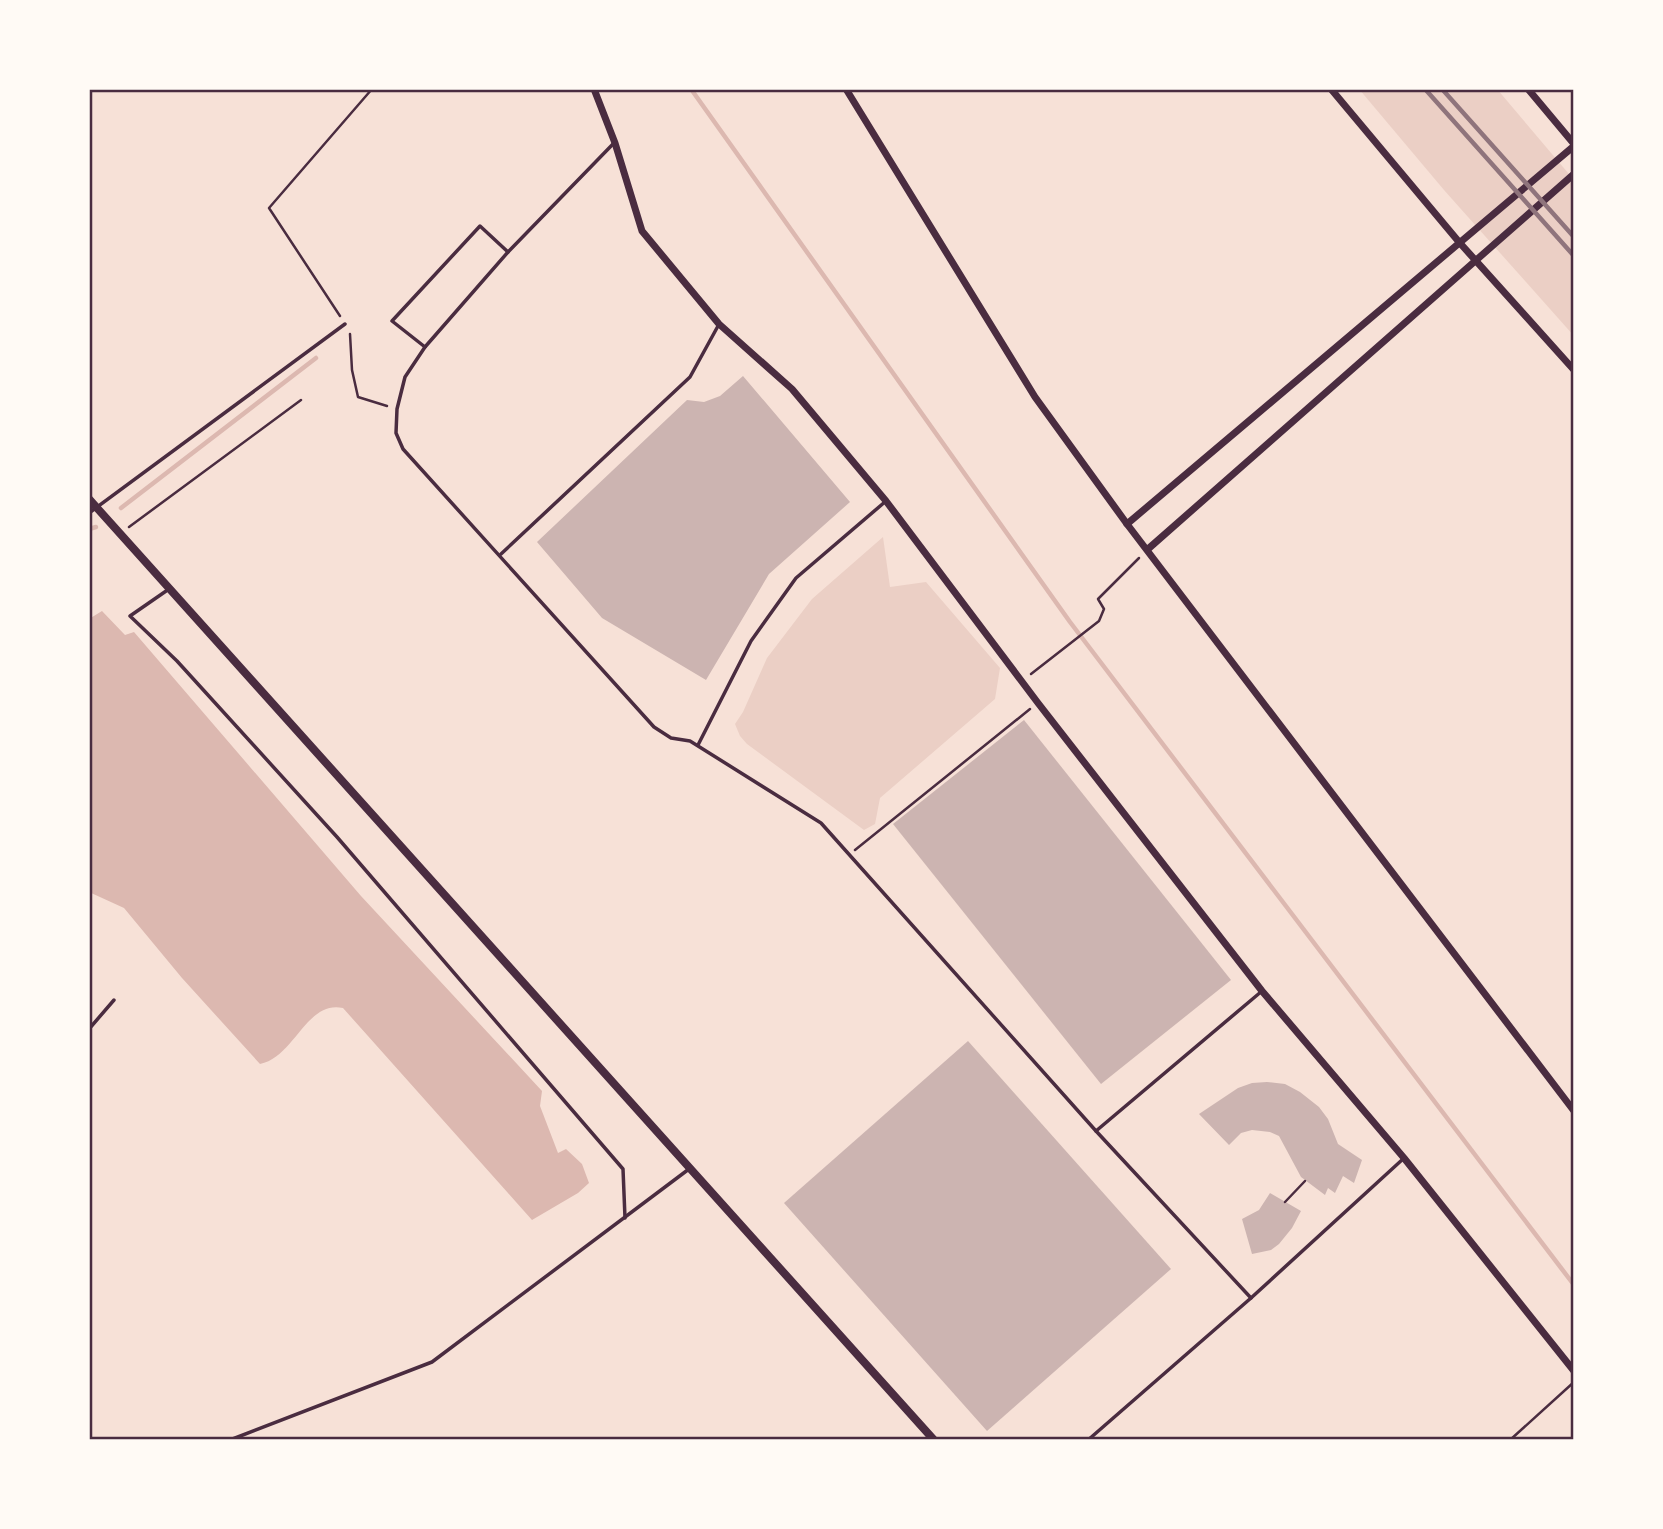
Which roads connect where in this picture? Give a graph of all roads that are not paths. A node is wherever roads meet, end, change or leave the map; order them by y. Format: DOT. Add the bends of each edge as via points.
graph roads {
  1 [pos="593,89"];
  2 [pos="846,89"];
  3 [pos="1331,89"];
  4 [pos="1528,89"];
  5 [pos="615,143"];
  6 [pos="1574,145"];
  7 [pos="1574,174"];
  8 [pos="1459,242"];
  9 [pos="508,251"];
  10 [pos="1474,260"];
  11 [pos="345,324"];
  12 [pos="719,324"];
  13 [pos="425,347"];
  14 [pos="1574,370"];
  15 [pos="89,499"];
  16 [pos="886,501"];
  17 [pos="97,508"];
  18 [pos="89,513"];
  19 [pos="1127,524"];
  20 [pos="1148,549"];
  21 [pos="500,555"];
  22 [pos="171,587"];
  23 [pos="698,745"];
  24 [pos="1262,991"];
  25 [pos="114,1000"];
  26 [pos="89,1029"];
  27 [pos="1574,1111"];
  28 [pos="1096,1131"];
  29 [pos="1404,1158"];
  30 [pos="690,1168"];
  31 [pos="625,1218"];
  32 [pos="1251,1298"];
  33 [pos="1574,1371"];
  34 [pos="230,1440"];
  35 [pos="934,1440"];
  36 [pos="1088,1440"];
  1 -- 5 [label="street"];
  2 -- 19 [label="street" via="1035,397"];
  3 -- 8 [label="street"];
  4 -- 6 [label="street"];
  5 -- 9 [label="lane"];
  5 -- 12 [label="street" via="642,231"];
  6 -- 8 [label="street"];
  7 -- 10 [label="street"];
  8 -- 10 [label="street"];
  8 -- 19 [label="street"];
  9 -- 13 [label="lane"];
  9 -- 13 [label="lane" via="480,226 392,321"];
  10 -- 14 [label="street"];
  10 -- 20 [label="street"];
  11 -- 17 [label="lane"];
  12 -- 16 [label="street" via="792,389"];
  12 -- 21 [label="lane" via="690,377"];
  13 -- 21 [label="lane" via="405,377 396,433 403,449"];
  15 -- 17 [label="street"];
  16 -- 23 [label="lane" via="796,578 751,640"];
  16 -- 24 [label="street"];
  17 -- 18 [label="lane"];
  17 -- 22 [label="street"];
  19 -- 20 [label="street"];
  20 -- 27 [label="street"];
  21 -- 23 [label="lane" via="654,727 671,738"];
  22 -- 30 [label="street"];
  22 -- 31 [label="lane" via="130,616 337,837 623,1169"];
  23 -- 28 [label="lane" via="821,822"];
  24 -- 28 [label="lane"];
  24 -- 29 [label="street"];
  25 -- 26 [label="lane"];
  28 -- 32 [label="lane"];
  29 -- 32 [label="lane"];
  29 -- 33 [label="street"];
  30 -- 31 [label="lane"];
  30 -- 35 [label="street"];
  31 -- 34 [label="lane" via="432,1362"];
  32 -- 36 [label="lane"];
}
